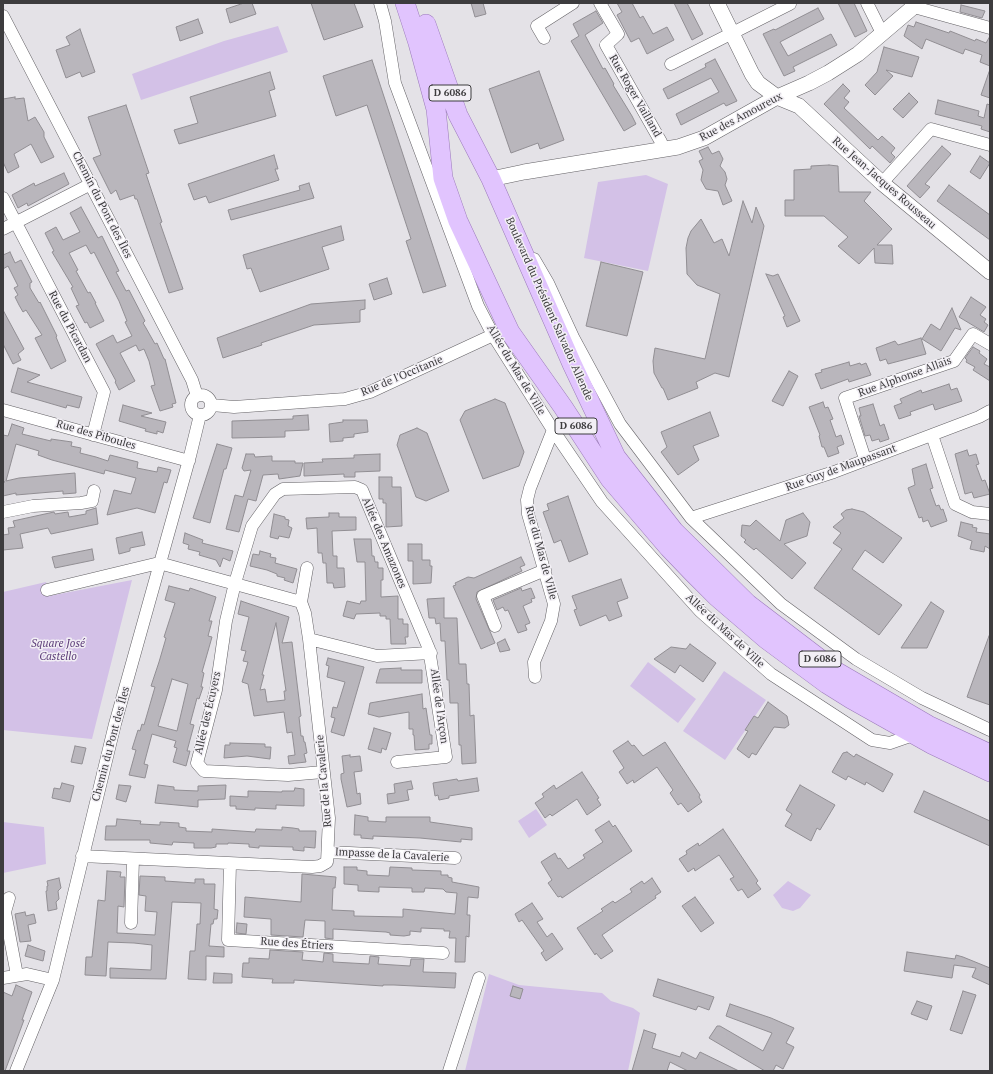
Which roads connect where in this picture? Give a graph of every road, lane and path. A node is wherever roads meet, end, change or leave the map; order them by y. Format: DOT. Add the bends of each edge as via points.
graph roads {
  1 [pos="380,3"];
  2 [pos="405,3"];
  3 [pos="419,3"];
  4 [pos="573,3"];
  5 [pos="600,3"];
  6 [pos="717,3"];
  7 [pos="867,3"];
  8 [pos="790,4"];
  9 [pos="916,5"];
  10 [pos="3,16"];
  11 [pos="990,28"];
  12 [pos="882,33"];
  13 [pos="732,34"];
  14 [pos="544,38"];
  15 [pos="671,64"];
  16 [pos="777,97"];
  17 [pos="990,145"];
  18 [pos="663,150"];
  19 [pos="491,179"];
  20 [pos="882,183"];
  21 [pos="91,184"];
  22 [pos="3,198"];
  23 [pos="15,222"];
  24 [pos="3,229"];
  25 [pos="990,272"];
  26 [pos="493,335"];
  27 [pos="990,344"];
  28 [pos="198,396"];
  29 [pos="212,405"];
  30 [pos="3,410"];
  31 [pos="990,411"];
  32 [pos="200,415"];
  33 [pos="553,430"];
  34 [pos="93,435"];
  35 [pos="932,435"];
  36 [pos="865,459"];
  37 [pos="188,461"];
  38 [pos="94,492"];
  39 [pos="3,512"];
  40 [pos="990,514"];
  41 [pos="690,518"];
  42 [pos="159,563"];
  43 [pos="307,568"];
  44 [pos="545,570"];
  45 [pos="235,583"];
  46 [pos="47,590"];
  47 [pos="301,602"];
  48 [pos="495,626"];
  49 [pos="309,639"];
  50 [pos="431,653"];
  51 [pos="535,677"];
  52 [pos="990,730"];
  53 [pos="913,735"];
  54 [pos="990,754"];
  55 [pos="397,762"];
  56 [pos="323,772"];
  57 [pos="990,772"];
  58 [pos="328,852"];
  59 [pos="82,856"];
  60 [pos="455,858"];
  61 [pos="133,859"];
  62 [pos="230,864"];
  63 [pos="9,898"];
  64 [pos="131,923"];
  65 [pos="443,953"];
  66 [pos="17,975"];
  67 [pos="3,978"];
  68 [pos="479,978"];
  69 [pos="53,980"];
  70 [pos="16,1071"];
  71 [pos="449,1071"];
  1 -- 26 [label="street, Allée du Mas de Ville" via="395,83 478,306"];
  2 -- 53 [label="main road, D 6086" via="436,109 443,178 458,221 510,332 567,412 610,479 669,548 738,616 827,684"];
  3 -- 19 [label="main road, Boulevard du Président Salvador Allende / D 6086" via="458,116"];
  4 -- 14 [label="street" via="537,26"];
  5 -- 18 [label="street, Rue Roger Vailland" via="618,34 606,45 661,142"];
  6 -- 13 [label="street, Rue Jean-Jacques Rousseau"];
  7 -- 12 [label="street"];
  8 -- 13 [label="street"];
  9 -- 11 [label="street"];
  9 -- 12 [label="street, Rue des Amoureux"];
  10 -- 21 [label="street, Chemin du Pont des Îles"];
  12 -- 16 [label="street, Rue des Amoureux" via="858,54 828,73"];
  13 -- 15 [label="street"];
  13 -- 16 [label="street, Rue Jean-Jacques Rousseau" via="755,80"];
  16 -- 18 [label="street, Rue des Amoureux" via="704,138"];
  16 -- 20 [label="street, Rue Jean-Jacques Rousseau" via="799,106"];
  17 -- 20 [label="street" via="931,130"];
  18 -- 19 [label="street, Rue des Amoureux"];
  19 -- 41 [label="street" via="620,424"];
  19 -- 54 [label="main road, Boulevard du Président Salvador Allende / D 6086" via="616,457 674,531 748,604 837,672 928,725"];
  20 -- 25 [label="street, Rue Jean-Jacques Rousseau"];
  21 -- 23 [label="street"];
  21 -- 28 [label="street, Chemin du Pont des Îles"];
  22 -- 23 [label="street, Rue du Picardan"];
  23 -- 24 [label="street"];
  23 -- 34 [label="street, Rue du Picardan" via="104,392"];
  26 -- 29 [label="street, Rue de l'Occitanie" via="370,392 345,398 234,407"];
  26 -- 33 [label="street, Allée du Mas de Ville"];
  27 -- 36 [label="street, Rue Alphonse Allais" via="973,334 954,361 845,398"];
  28 -- 29 [label="street" via="208,398"];
  28 -- 32 [label="street" via="193,399 192,408"];
  29 -- 32 [label="street" via="209,412"];
  30 -- 34 [label="street, Rue des Piboules"];
  31 -- 35 [label="street, Rue Guy de Maupassant"];
  32 -- 37 [label="street, Chemin du Pont des Îles"];
  33 -- 44 [label="street, Rue du Mas de Ville" via="527,500 528,514"];
  33 -- 53 [label="street, Allée du Mas de Ville" via="602,502 700,611 771,674 872,740 890,743"];
  34 -- 37 [label="street, Rue des Piboules"];
  35 -- 36 [label="street, Rue Guy de Maupassant"];
  35 -- 40 [label="street" via="955,504 972,512"];
  36 -- 41 [label="street, Rue Guy de Maupassant" via="807,481"];
  37 -- 42 [label="street, Chemin du Pont des Îles"];
  38 -- 39 [label="street" via="92,500 81,503 33,506"];
  41 -- 52 [label="street" via="781,604 856,659 922,698"];
  42 -- 45 [label="street"];
  42 -- 46 [label="street"];
  42 -- 59 [label="street, Chemin du Pont des Îles"];
  43 -- 47 [label="street"];
  44 -- 48 [label="street" via="483,596"];
  44 -- 51 [label="street, Rue du Mas de Ville" via="554,604 551,621 534,662"];
  45 -- 47 [label="street"];
  45 -- 50 [label="street, Allée des Amazones" via="252,526 275,494 283,489 355,487 362,490"];
  45 -- 56 [label="street, Allée des Écuyers" via="226,621 216,690 197,763 204,771 288,776"];
  47 -- 49 [label="street, Rue de la Cavalerie"];
  49 -- 50 [label="street" via="377,656"];
  49 -- 56 [label="street, Rue de la Cavalerie"];
  50 -- 55 [label="street, Allée de l'Arçon" via="446,757"];
  53 -- 57 [label="main road, D 6086"];
  56 -- 58 [label="street, Rue de la Cavalerie" via="329,818"];
  58 -- 60 [label="street, Impasse de la Cavalerie"];
  58 -- 62 [label="street" via="327,862 320,866"];
  59 -- 61 [label="street"];
  59 -- 69 [label="street, Chemin du Pont des Îles"];
  61 -- 62 [label="street"];
  61 -- 64 [label="street"];
  62 -- 65 [label="street, Rue des Étriers" via="228,940"];
  63 -- 66 [label="street" via="5,912"];
  66 -- 67 [label="street"];
  66 -- 69 [label="street" via="27,974"];
  68 -- 71 [label="street"];
  69 -- 70 [label="street, Chemin du Pont des Îles"];
}
